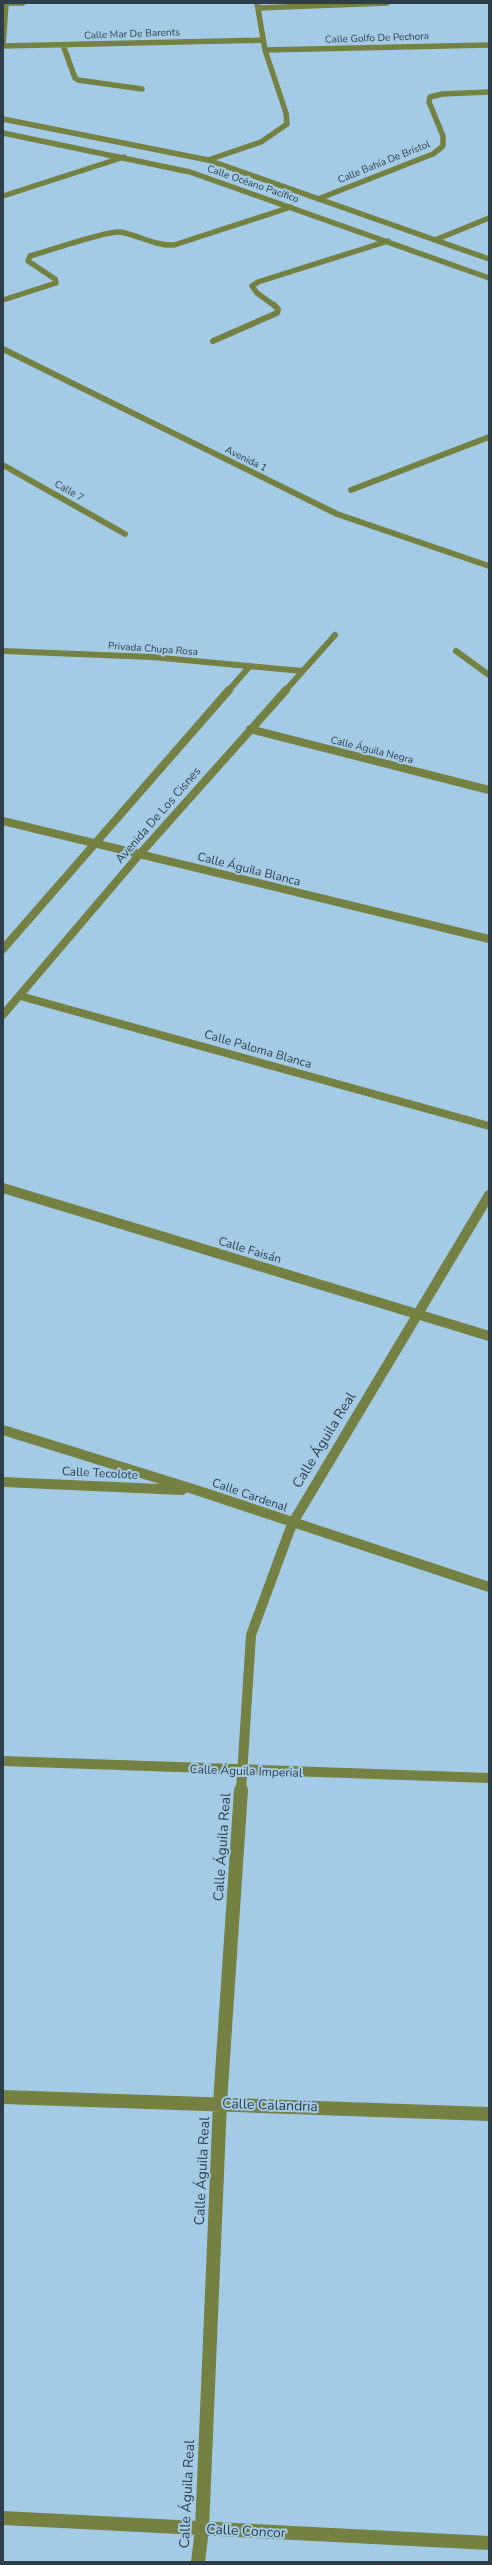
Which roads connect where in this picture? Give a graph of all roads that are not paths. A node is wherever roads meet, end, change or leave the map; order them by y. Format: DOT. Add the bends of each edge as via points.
graph roads {
  1 [pos="6,3"];
  2 [pos="24,3"];
  3 [pos="387,3"];
  4 [pos="258,5"];
  5 [pos="262,40"];
  6 [pos="489,45"];
  7 [pos="3,46"];
  8 [pos="63,46"];
  9 [pos="265,50"];
  10 [pos="142,89"];
  11 [pos="489,92"];
  12 [pos="3,119"];
  13 [pos="3,133"];
  14 [pos="15,135"];
  15 [pos="3,139"];
  16 [pos="124,157"];
  17 [pos="208,160"];
  18 [pos="3,196"];
  19 [pos="318,198"];
  20 [pos="291,207"];
  21 [pos="489,218"];
  22 [pos="435,240"];
  23 [pos="388,241"];
  24 [pos="489,259"];
  25 [pos="489,278"];
  26 [pos="3,300"];
  27 [pos="213,341"];
  28 [pos="3,349"];
  29 [pos="489,437"];
  30 [pos="3,465"];
  31 [pos="351,490"];
  32 [pos="125,534"];
  33 [pos="489,566"];
  34 [pos="335,635"];
  35 [pos="456,651"];
  36 [pos="3,652"];
  37 [pos="250,666"];
  38 [pos="302,671"];
  39 [pos="489,675"];
  40 [pos="250,729"];
  41 [pos="489,790"];
  42 [pos="3,821"];
  43 [pos="93,844"];
  44 [pos="139,855"];
  45 [pos="489,939"];
  46 [pos="3,948"];
  47 [pos="20,996"];
  48 [pos="3,1015"];
  49 [pos="489,1126"];
  50 [pos="3,1188"];
  51 [pos="489,1195"];
  52 [pos="417,1314"];
  53 [pos="489,1336"];
  54 [pos="3,1430"];
  55 [pos="3,1482"];
  56 [pos="196,1490"];
  57 [pos="292,1524"];
  58 [pos="489,1587"];
  59 [pos="3,1761"];
  60 [pos="242,1772"];
  61 [pos="489,1778"];
  62 [pos="3,2097"];
  63 [pos="220,2102"];
  64 [pos="489,2114"];
  65 [pos="3,2518"];
  66 [pos="202,2529"];
  67 [pos="489,2543"];
  68 [pos="198,2562"];
  1 -- 2 [label="street"];
  1 -- 7 [label="street"];
  3 -- 4 [label="street"];
  4 -- 5 [label="street"];
  5 -- 8 [label="street, Calle Mar De Barents"];
  5 -- 9 [label="street"];
  6 -- 9 [label="street, Calle Golfo De Pechora"];
  7 -- 8 [label="street, Calle Mar De Barents"];
  8 -- 10 [label="street" via="78,80"];
  9 -- 17 [label="street" via="286,113 287,124 278,133 266,139"];
  11 -- 19 [label="street, Calle Bahía De Brístol" via="430,97 429,102 443,136 443,146 433,154"];
  12 -- 17 [label="street, Calle Océano Pacífico"];
  13 -- 14 [label="street, Calle Océano Pacífico"];
  14 -- 15 [label="street"];
  14 -- 16 [label="street, Calle Océano Pacífico"];
  16 -- 18 [label="street"];
  16 -- 20 [label="street, Calle Océano Pacífico" via="190,172"];
  17 -- 19 [label="street, Calle Océano Pacífico"];
  19 -- 22 [label="street, Calle Océano Pacífico"];
  20 -- 23 [label="street, Calle Océano Pacífico"];
  20 -- 26 [label="street" via="174,245 154,245 122,231 30,256 28,261 55,279 56,283"];
  21 -- 22 [label="street"];
  22 -- 24 [label="street, Calle Océano Pacífico"];
  23 -- 25 [label="street, Calle Océano Pacífico"];
  23 -- 27 [label="street" via="258,282 252,286 254,290 276,305 277,313"];
  28 -- 33 [label="street, Avenida 1" via="337,514"];
  29 -- 31 [label="street"];
  30 -- 32 [label="street, Calle 7"];
  34 -- 38 [label="street, Avenida De Los Cisnes"];
  35 -- 39 [label="street"];
  36 -- 37 [label="street, Privada Chupa Rosa" via="152,658"];
  37 -- 38 [label="street, Privada Chupa Rosa"];
  37 -- 43 [label="street"];
  38 -- 40 [label="street, Avenida De Los Cisnes"];
  40 -- 41 [label="street, Calle Águila Negra"];
  40 -- 44 [label="street, Avenida De Los Cisnes"];
  42 -- 43 [label="street, Calle Águila Blanca"];
  43 -- 44 [label="street, Calle Águila Blanca"];
  43 -- 46 [label="street"];
  44 -- 45 [label="street, Calle Águila Blanca"];
  44 -- 47 [label="street, Avenida De Los Cisnes"];
  47 -- 48 [label="street, Avenida De Los Cisnes"];
  47 -- 49 [label="street, Calle Paloma Blanca"];
  50 -- 52 [label="street, Calle Faisán"];
  51 -- 52 [label="street, Calle Águila Real"];
  52 -- 53 [label="street, Calle Faisán"];
  52 -- 57 [label="street, Calle Águila Real"];
  54 -- 56 [label="street, Calle Cardenal"];
  55 -- 56 [label="street, Calle Tecolote"];
  56 -- 57 [label="street, Calle Cardenal"];
  57 -- 58 [label="street, Calle Cardenal"];
  57 -- 60 [label="street, Calle Águila Real" via="251,1635"];
  59 -- 60 [label="street, Calle Águila Imperial"];
  60 -- 61 [label="street, Calle Águila Imperial"];
  60 -- 63 [label="street, Calle Águila Real"];
  62 -- 63 [label="street, Calle Calandria"];
  63 -- 64 [label="street, Calle Calandria"];
  63 -- 66 [label="street, Calle Águila Real"];
  65 -- 66 [label="street, Calle Concor"];
  66 -- 67 [label="street, Calle Concor"];
  66 -- 68 [label="street, Calle Águila Real"];
}
